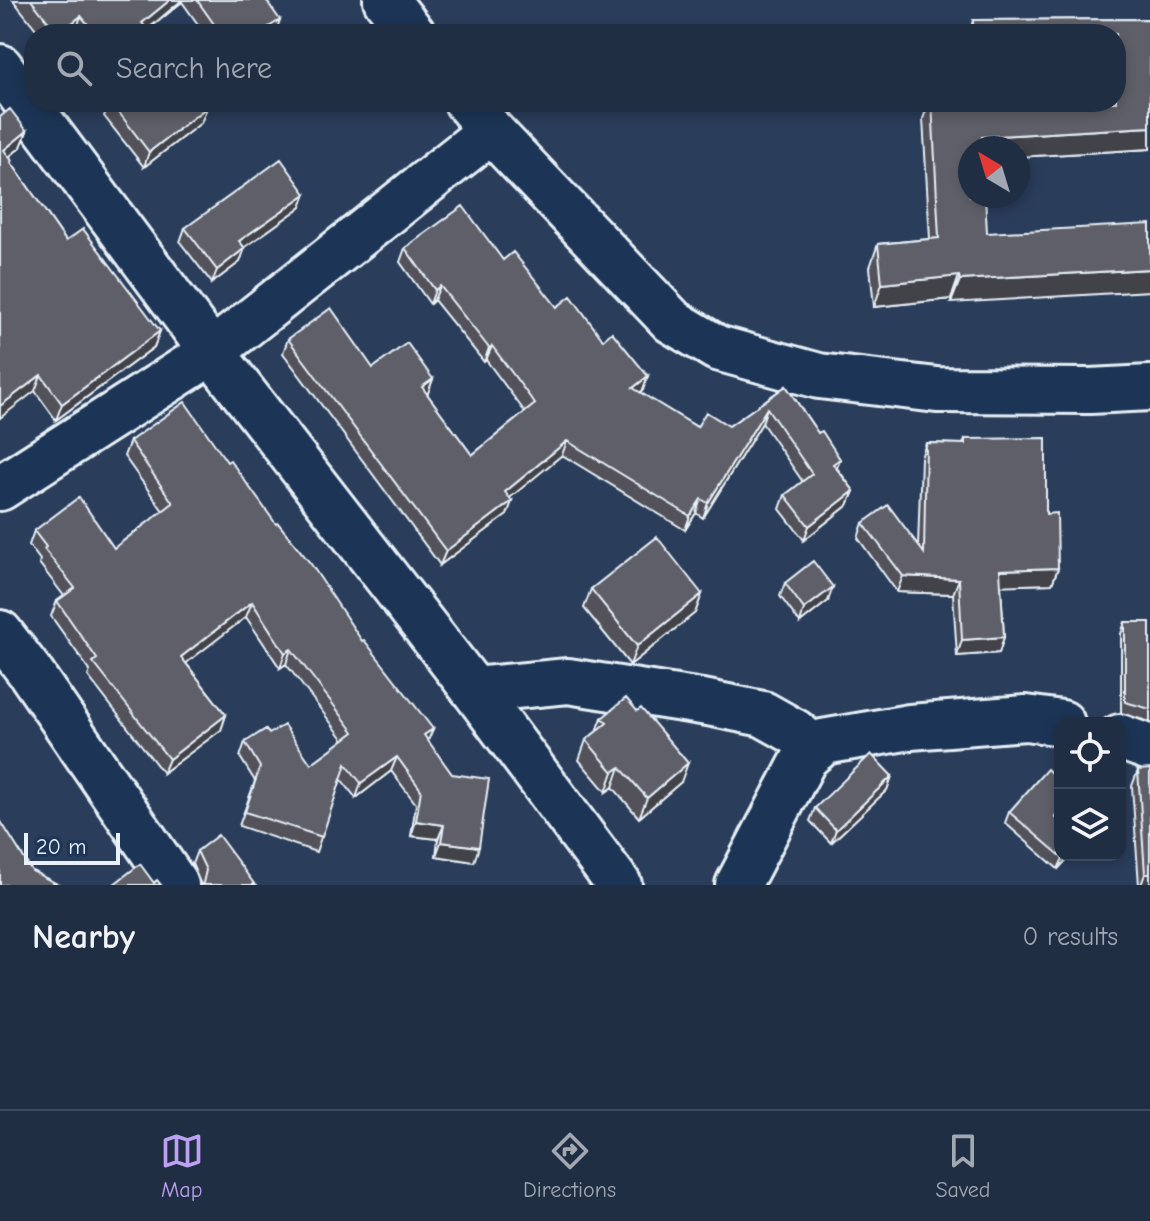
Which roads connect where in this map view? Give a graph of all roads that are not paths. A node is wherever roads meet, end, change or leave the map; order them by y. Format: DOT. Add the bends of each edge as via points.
graph roads {
  1 [pos="386,0"];
  2 [pos="405,24"];
  3 [pos="0,67"];
  4 [pos="24,99"];
  5 [pos="33,112"];
  6 [pos="479,116"];
  7 [pos="212,352"];
  8 [pos="1150,388"];
  9 [pos="0,488"];
  10 [pos="0,633"];
  11 [pos="474,690"];
  12 [pos="1054,722"];
  13 [pos="1126,739"];
  14 [pos="1150,748"];
  15 [pos="816,749"];
  16 [pos="176,885"];
  17 [pos="619,885"];
  18 [pos="738,885"];
  1 -- 2 [label="street"];
  3 -- 4 [label="street"];
  5 -- 7 [label="street"];
  6 -- 7 [label="street"];
  6 -- 8 [label="street" via="672,321 717,348 819,376 937,390"];
  7 -- 9 [label="street"];
  7 -- 11 [label="street"];
  10 -- 16 [label="street"];
  11 -- 15 [label="street" via="568,681 708,703 763,714"];
  11 -- 17 [label="street"];
  12 -- 15 [label="street" via="1026,718 910,727 823,742"];
  13 -- 14 [label="street"];
  15 -- 18 [label="street" via="805,758"];
}
